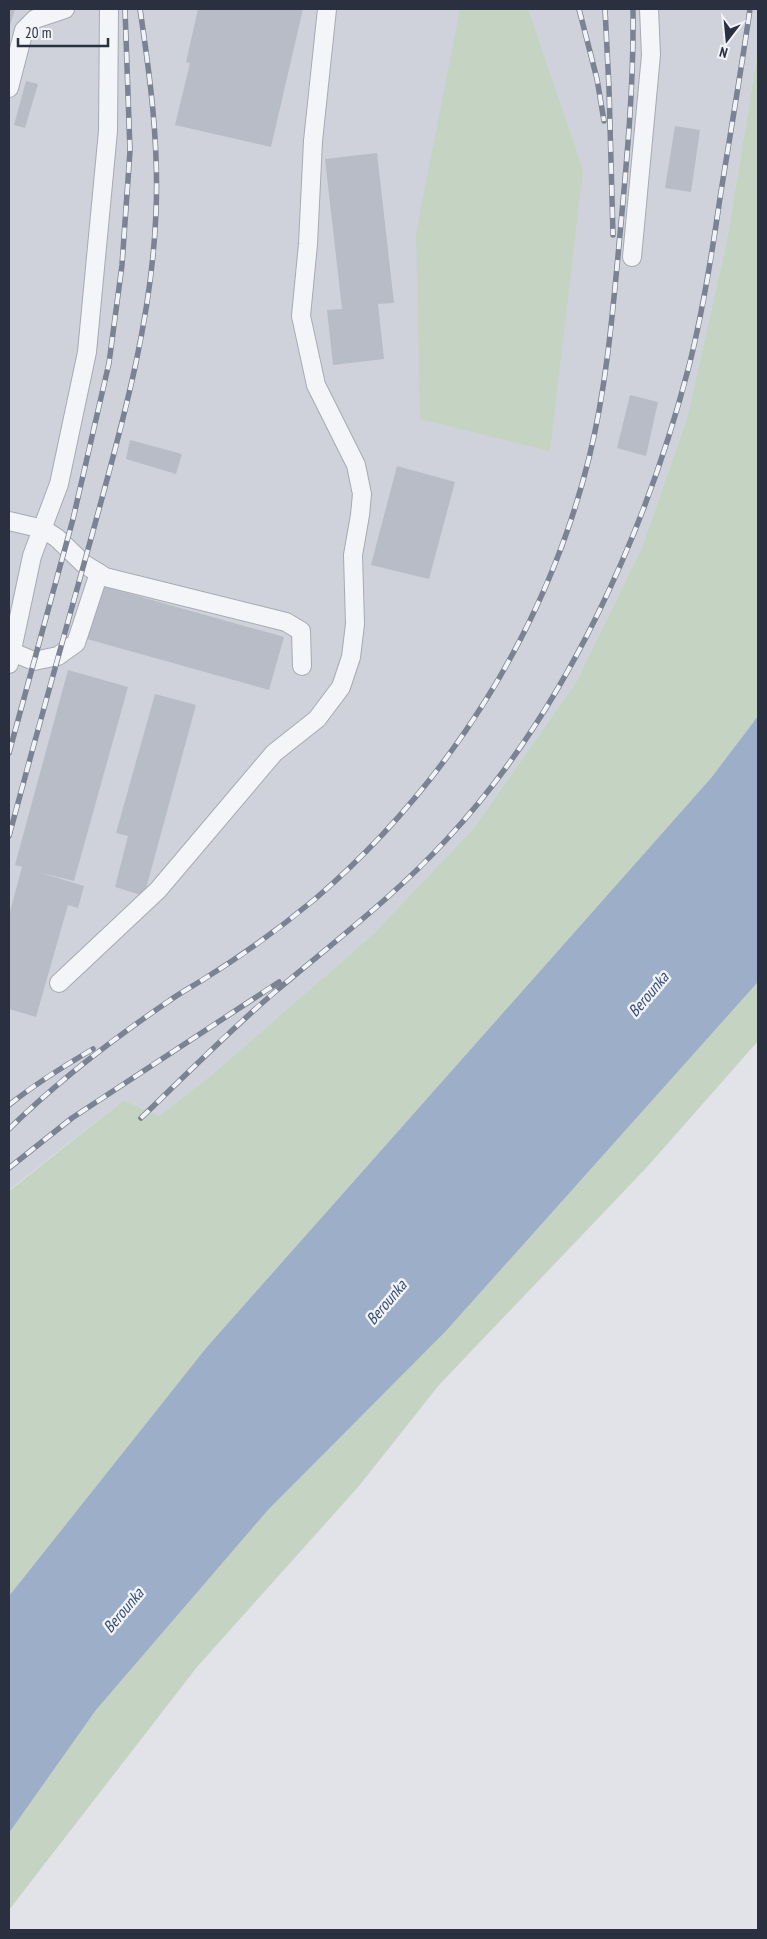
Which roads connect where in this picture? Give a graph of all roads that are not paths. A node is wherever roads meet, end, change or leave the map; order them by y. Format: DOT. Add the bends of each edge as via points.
graph roads {
  1 [pos="64,9"];
  2 [pos="109,9"];
  3 [pos="327,9"];
  4 [pos="649,9"];
  5 [pos="9,88"];
  6 [pos="632,257"];
  7 [pos="9,521"];
  8 [pos="43,529"];
  9 [pos="99,573"];
  10 [pos="10,658"];
  11 [pos="302,666"];
  12 [pos="59,983"];
  1 -- 5 [label="lane" via="35,19 24,30"];
  2 -- 8 [label="lane" via="108,130 88,352 59,484"];
  3 -- 12 [label="lane" via="313,141 302,316 316,385 356,465 362,494 353,555 355,624 351,657 340,687 317,719 274,753 158,890"];
  4 -- 6 [label="lane" via="651,55"];
  7 -- 8 [label="lane"];
  8 -- 9 [label="lane"];
  8 -- 10 [label="lane" via="32,556"];
  9 -- 10 [label="lane" via="76,643 58,656 34,661"];
  9 -- 11 [label="lane" via="286,622 302,631"];
}
